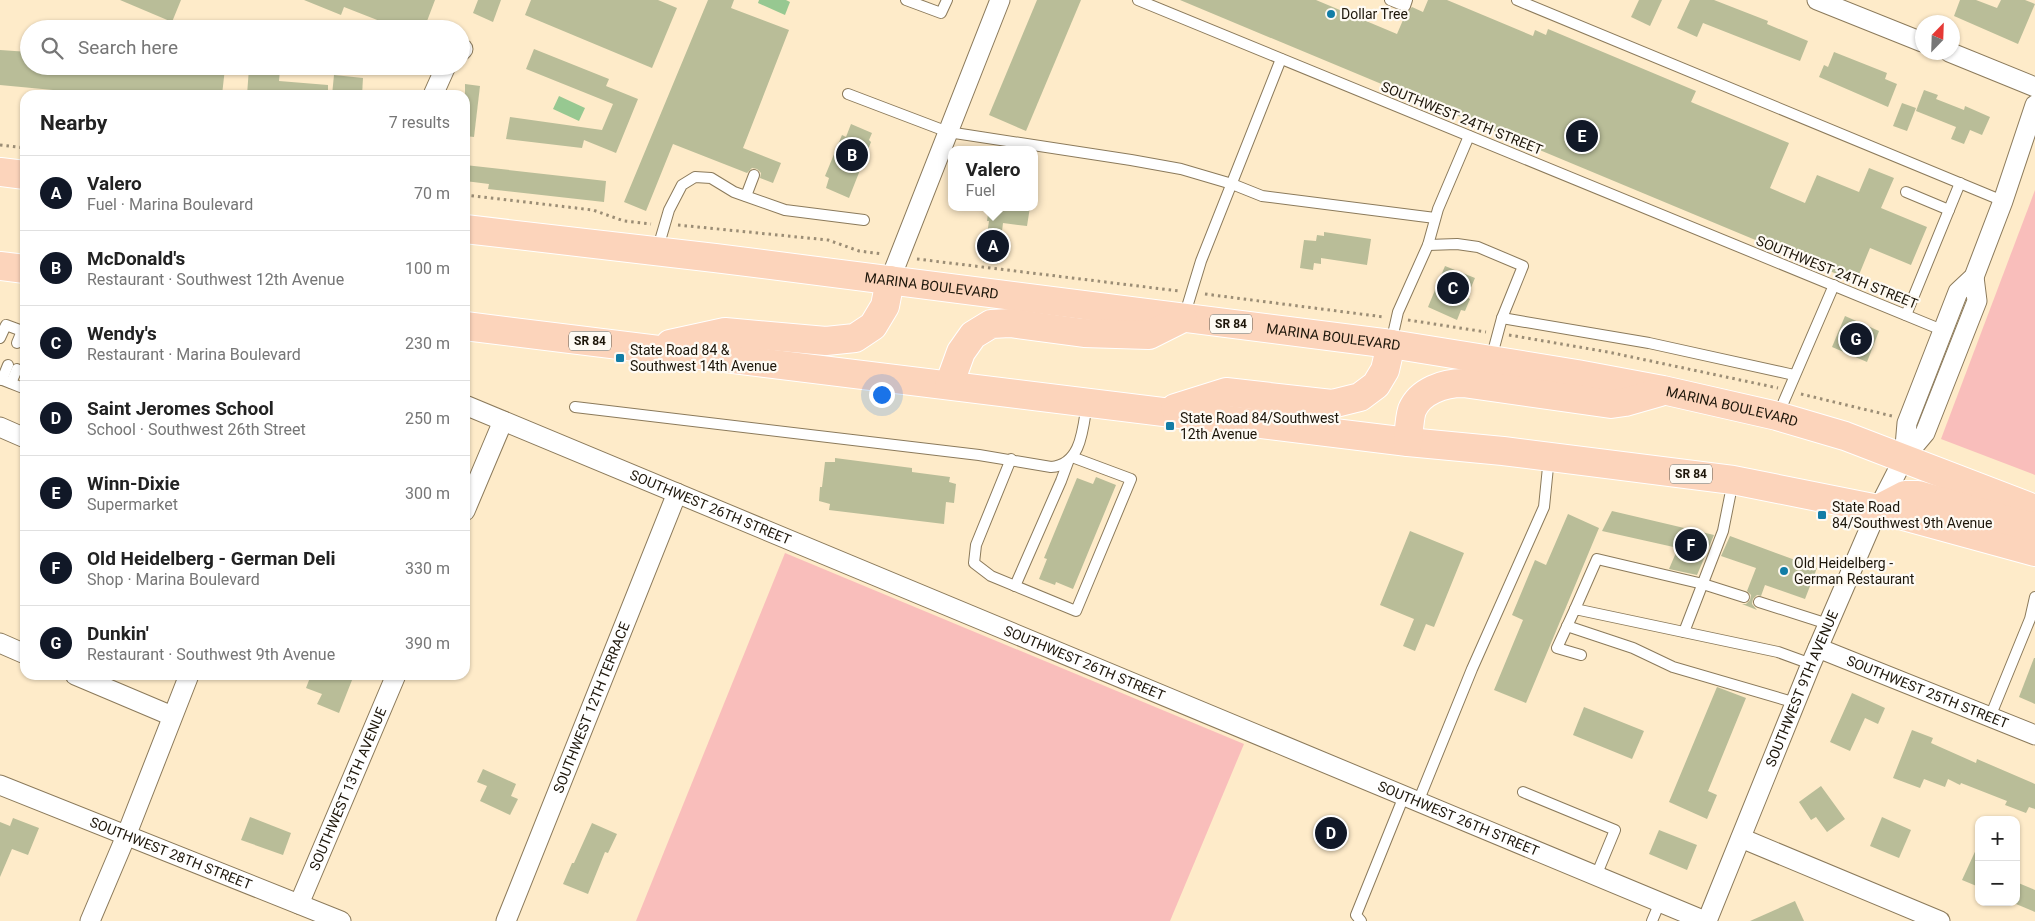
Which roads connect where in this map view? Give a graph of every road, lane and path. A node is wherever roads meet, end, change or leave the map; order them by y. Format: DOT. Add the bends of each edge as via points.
graph roads {
  1 [pos="906,0"];
  2 [pos="947,0"];
  3 [pos="1000,0"];
  4 [pos="1138,0"];
  5 [pos="1390,0"];
  6 [pos="1407,0"];
  7 [pos="1517,0"];
  8 [pos="1817,0"];
  9 [pos="1915,39"];
  10 [pos="1960,56"];
  11 [pos="1281,59"];
  12 [pos="442,75"];
  13 [pos="2035,87"];
  14 [pos="435,90"];
  15 [pos="848,94"];
  16 [pos="2035,105"];
  17 [pos="948,132"];
  18 [pos="1470,136"];
  19 [pos="0,145"];
  20 [pos="20,147"];
  21 [pos="0,172"];
  22 [pos="20,174"];
  23 [pos="754,176"];
  24 [pos="1960,183"];
  25 [pos="1232,184"];
  26 [pos="1906,192"];
  27 [pos="746,196"];
  28 [pos="2004,202"];
  29 [pos="1949,210"];
  30 [pos="1435,218"];
  31 [pos="864,220"];
  32 [pos="470,230"];
  33 [pos="1428,245"];
  34 [pos="657,252"];
  35 [pos="0,266"];
  36 [pos="20,268"];
  37 [pos="1974,278"];
  38 [pos="890,280"];
  39 [pos="1834,285"];
  40 [pos="1906,315"];
  41 [pos="1183,318"];
  42 [pos="1502,318"];
  43 [pos="470,327"];
  44 [pos="1942,330"];
  45 [pos="20,331"];
  46 [pos="0,338"];
  47 [pos="20,338"];
  48 [pos="17,343"];
  49 [pos="1391,344"];
  50 [pos="652,348"];
  51 [pos="1490,360"];
  52 [pos="13,367"];
  53 [pos="1794,376"];
  54 [pos="4,381"];
  55 [pos="949,385"];
  56 [pos="20,387"];
  57 [pos="1664,390"];
  58 [pos="1087,402"];
  59 [pos="470,407"];
  60 [pos="575,407"];
  61 [pos="1164,412"];
  62 [pos="1777,416"];
  63 [pos="503,421"];
  64 [pos="0,427"];
  65 [pos="20,436"];
  66 [pos="1408,442"];
  67 [pos="1550,456"];
  68 [pos="1904,458"];
  69 [pos="1011,459"];
  70 [pos="1070,459"];
  71 [pos="1733,480"];
  72 [pos="677,493"];
  73 [pos="470,499"];
  74 [pos="1878,508"];
  75 [pos="2035,510"];
  76 [pos="2035,525"];
  77 [pos="2035,552"];
  78 [pos="1703,584"];
  79 [pos="1016,586"];
  80 [pos="1744,597"];
  81 [pos="2035,597"];
  82 [pos="1759,602"];
  83 [pos="1574,609"];
  84 [pos="1828,624"];
  85 [pos="1567,626"];
  86 [pos="1684,632"];
  87 [pos="0,643"];
  88 [pos="20,652"];
  89 [pos="1581,655"];
  90 [pos="1815,656"];
  91 [pos="87,680"];
  92 [pos="186,680"];
  93 [pos="394,680"];
  94 [pos="1796,703"];
  95 [pos="172,716"];
  96 [pos="1990,717"];
  97 [pos="2035,735"];
  98 [pos="0,785"];
  99 [pos="1523,792"];
  100 [pos="1411,799"];
  101 [pos="126,836"];
  102 [pos="1741,838"];
  103 [pos="1596,876"];
  104 [pos="1660,902"];
  105 [pos="299,904"];
  106 [pos="90,921"];
  107 [pos="342,921"];
  108 [pos="506,921"];
  109 [pos="1361,921"];
  110 [pos="1652,921"];
  111 [pos="1706,921"];
  112 [pos="1940,921"];
  1 -- 2 [label="lane" via="941,13"];
  3 -- 17 [label="street"];
  4 -- 11 [label="lane, SOUTHWEST 24TH STREET"];
  5 -- 6 [label="lane" via="1404,6"];
  7 -- 24 [label="lane"];
  8 -- 9 [label="street"];
  10 -- 13 [label="street"];
  11 -- 18 [label="lane, SOUTHWEST 24TH STREET"];
  11 -- 25 [label="lane"];
  12 -- 14 [label="street"];
  15 -- 17 [label="lane"];
  16 -- 28 [label="street, SOUTHWEST 9TH AVENUE"];
  17 -- 25 [label="lane" via="1181,169"];
  17 -- 38 [label="street"];
  18 -- 30 [label="lane"];
  18 -- 39 [label="lane, SOUTHWEST 24TH STREET"];
  19 -- 20 [label="path"];
  21 -- 22 [label="main road"];
  23 -- 27 [label="lane"];
  24 -- 28 [label="lane"];
  24 -- 29 [label="lane"];
  25 -- 30 [label="lane" via="1262,196"];
  25 -- 41 [label="lane" via="1201,261"];
  26 -- 29 [label="lane"];
  27 -- 31 [label="lane" via="785,210"];
  27 -- 34 [label="lane" via="711,178 695,177 682,186 669,210"];
  28 -- 37 [label="street, SOUTHWEST 9TH AVENUE"];
  29 -- 40 [label="lane"];
  30 -- 33 [label="lane"];
  32 -- 34 [label="main road, MARINA BOULEVARD / SR 84"];
  33 -- 42 [label="lane" via="1478,247 1523,266"];
  33 -- 49 [label="lane" via="1398,312"];
  34 -- 38 [label="main road, MARINA BOULEVARD / SR 84"];
  35 -- 36 [label="main road"];
  37 -- 44 [label="street, SOUTHWEST 9TH AVENUE" via="1958,292"];
  37 -- 68 [label="street, SOUTHWEST 9TH AVENUE" via="1977,301 1925,433"];
  38 -- 41 [label="main road, MARINA BOULEVARD / SR 84"];
  38 -- 50 [label="main road" via="885,306 873,326 855,338 826,341 724,332"];
  39 -- 40 [label="lane, SOUTHWEST 24TH STREET"];
  39 -- 53 [label="lane"];
  40 -- 44 [label="lane, SOUTHWEST 24TH STREET"];
  41 -- 49 [label="main road, MARINA BOULEVARD / SR 84"];
  41 -- 55 [label="main road" via="1149,334 1084,333 1010,323 991,324 973,334 961,352"];
  42 -- 51 [label="lane"];
  42 -- 53 [label="lane" via="1649,343"];
  43 -- 50 [label="main road, SR 84"];
  44 -- 68 [label="street, SOUTHWEST 9TH AVENUE" via="1907,423"];
  45 -- 46 [label="lane" via="6,325"];
  47 -- 48 [label="lane"];
  49 -- 51 [label="main road, MARINA BOULEVARD / SR 84"];
  49 -- 61 [label="main road" via="1385,370 1376,385 1360,397 1332,404 1226,392"];
  50 -- 55 [label="main road, SR 84"];
  51 -- 57 [label="main road, MARINA BOULEVARD / SR 84"];
  52 -- 54 [label="lane"];
  53 -- 62 [label="lane"];
  54 -- 56 [label="lane"];
  55 -- 58 [label="main road, SR 84"];
  57 -- 62 [label="main road, MARINA BOULEVARD / SR 84"];
  57 -- 66 [label="main road" via="1611,404 1453,383 1428,392 1416,403"];
  58 -- 61 [label="main road, SR 84"];
  58 -- 70 [label="lane" via="1079,445"];
  59 -- 63 [label="street, SOUTHWEST 26TH STREET"];
  60 -- 69 [label="lane"];
  61 -- 66 [label="main road, SR 84"];
  62 -- 68 [label="main road, MARINA BOULEVARD / SR 84"];
  63 -- 72 [label="street, SOUTHWEST 26TH STREET"];
  63 -- 73 [label="street"];
  64 -- 65 [label="street"];
  66 -- 67 [label="main road, SR 84"];
  67 -- 71 [label="main road, SR 84"];
  67 -- 100 [label="lane" via="1544,507"];
  68 -- 74 [label="street, SOUTHWEST 9TH AVENUE"];
  68 -- 75 [label="main road, MARINA BOULEVARD / SR 84"];
  69 -- 70 [label="lane" via="1051,467"];
  69 -- 79 [label="lane" via="976,545 974,563 991,576"];
  70 -- 79 [label="lane"];
  70 -- 79 [label="lane" via="1131,479 1076,611"];
  71 -- 74 [label="main road, SR 84"];
  71 -- 78 [label="lane" via="1723,531"];
  72 -- 100 [label="street, SOUTHWEST 26TH STREET"];
  72 -- 108 [label="street, SOUTHWEST 12TH TERRACE"];
  74 -- 76 [label="main road" via="1905,495 1918,495 2028,526"];
  74 -- 77 [label="main road, SR 84"];
  74 -- 84 [label="street, SOUTHWEST 9TH AVENUE"];
  78 -- 80 [label="lane"];
  78 -- 83 [label="lane" via="1597,559"];
  78 -- 86 [label="lane"];
  81 -- 96 [label="lane" via="2030,619"];
  82 -- 84 [label="lane"];
  83 -- 85 [label="lane"];
  83 -- 86 [label="lane"];
  84 -- 90 [label="street, SOUTHWEST 9TH AVENUE"];
  85 -- 89 [label="lane" via="1557,648"];
  85 -- 94 [label="lane" via="1633,648 1673,667"];
  86 -- 90 [label="lane" via="1778,652"];
  87 -- 88 [label="street"];
  90 -- 94 [label="street, SOUTHWEST 9TH AVENUE"];
  90 -- 96 [label="street, SOUTHWEST 25TH STREET"];
  91 -- 95 [label="street"];
  92 -- 95 [label="street"];
  93 -- 105 [label="street, SOUTHWEST 13TH AVENUE"];
  94 -- 102 [label="street, SOUTHWEST 9TH AVENUE"];
  95 -- 101 [label="street"];
  96 -- 97 [label="street, SOUTHWEST 25TH STREET"];
  98 -- 101 [label="street, SOUTHWEST 28TH STREET"];
  99 -- 103 [label="lane" via="1615,830"];
  100 -- 103 [label="street, SOUTHWEST 26TH STREET"];
  100 -- 109 [label="lane" via="1356,915"];
  101 -- 105 [label="street, SOUTHWEST 28TH STREET"];
  101 -- 106 [label="street"];
  102 -- 111 [label="street, SOUTHWEST 9TH AVENUE"];
  102 -- 112 [label="street"];
  103 -- 104 [label="street, SOUTHWEST 26TH STREET"];
  104 -- 110 [label="lane"];
  104 -- 111 [label="street, SOUTHWEST 26TH STREET"];
  105 -- 107 [label="street, SOUTHWEST 28TH STREET"];
}
